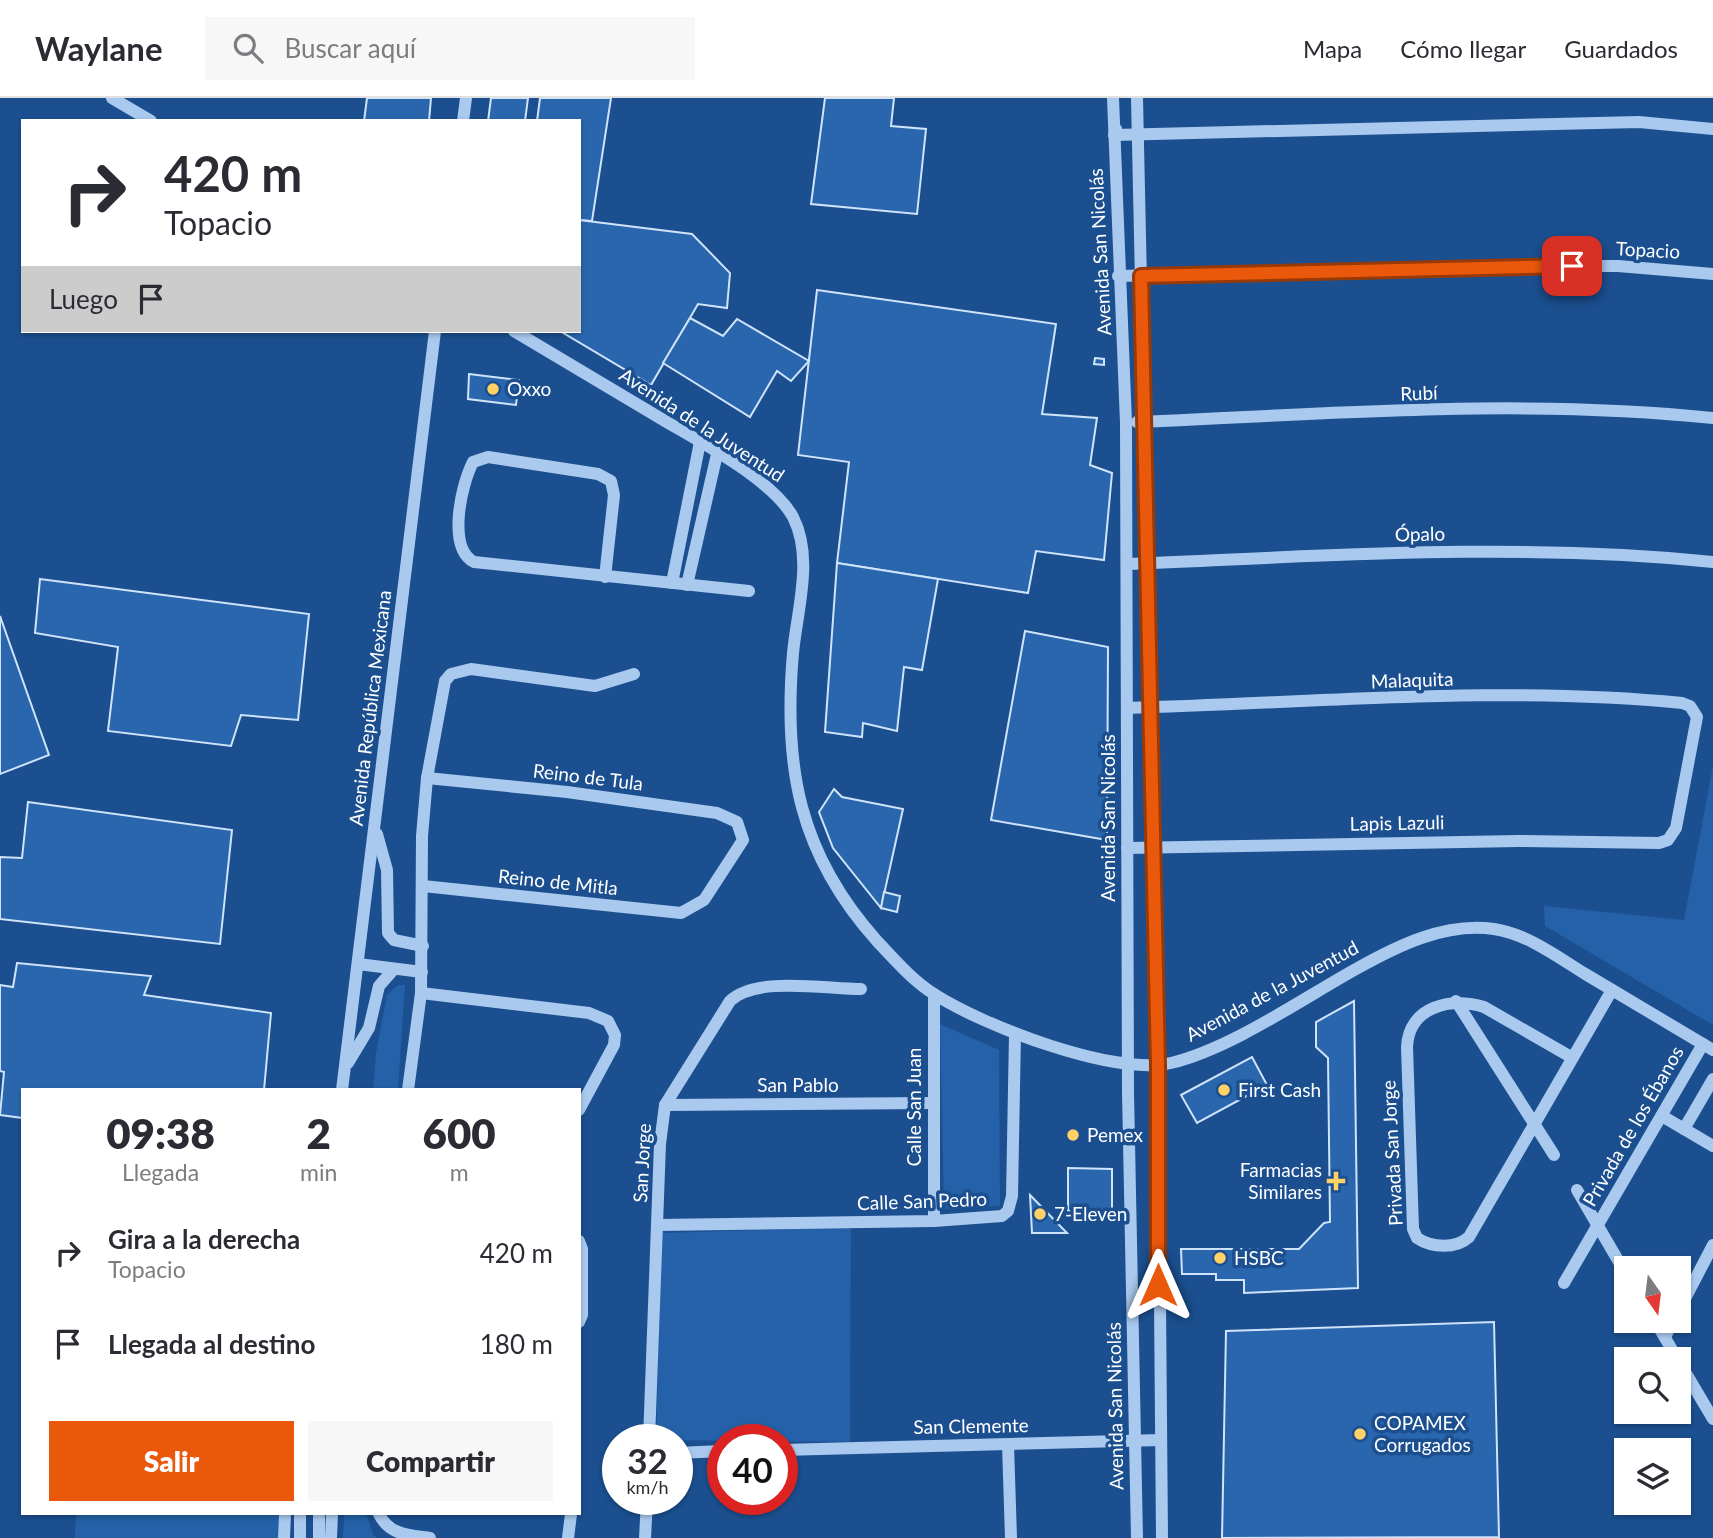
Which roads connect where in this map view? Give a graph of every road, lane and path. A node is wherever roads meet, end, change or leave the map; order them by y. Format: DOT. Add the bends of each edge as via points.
graph roads {
  1 [pos="112,98"];
  2 [pos="466,98"];
  3 [pos="1114,98"];
  4 [pos="1121,98"];
  5 [pos="1137,98"];
  6 [pos="148,119"];
  7 [pos="463,119"];
  8 [pos="1713,130"];
  9 [pos="1138,134"];
  10 [pos="1114,135"];
  11 [pos="1713,274"];
  12 [pos="1118,276"];
  13 [pos="1141,276"];
  14 [pos="435,333"];
  15 [pos="517,333"];
  16 [pos="1713,418"];
  17 [pos="1144,422"];
  18 [pos="1126,423"];
  19 [pos="700,442"];
  20 [pos="718,454"];
  21 [pos="1713,562"];
  22 [pos="1146,563"];
  23 [pos="1127,564"];
  24 [pos="605,577"];
  25 [pos="672,583"];
  26 [pos="687,586"];
  27 [pos="749,591"];
  28 [pos="634,674"];
  29 [pos="1149,707"];
  30 [pos="1127,708"];
  31 [pos="427,778"];
  32 [pos="375,829"];
  33 [pos="1668,840"];
  34 [pos="1151,847"];
  35 [pos="1127,848"];
  36 [pos="423,887"];
  37 [pos="689,911"];
  38 [pos="423,946"];
  39 [pos="358,964"];
  40 [pos="394,969"];
  41 [pos="422,971"];
  42 [pos="861,989"];
  43 [pos="1612,990"];
  44 [pos="421,993"];
  45 [pos="934,994"];
  46 [pos="1456,1001"];
  47 [pos="1015,1034"];
  48 [pos="1708,1047"];
  49 [pos="1571,1057"];
  50 [pos="1128,1063"];
  51 [pos="346,1066"];
  52 [pos="1158,1066"];
  53 [pos="1713,1079"];
  54 [pos="342,1088"];
  55 [pos="408,1088"];
  56 [pos="932,1103"];
  57 [pos="665,1105"];
  58 [pos="581,1106"];
  59 [pos="1662,1116"];
  60 [pos="1534,1121"];
  61 [pos="1684,1129"];
  62 [pos="1713,1146"];
  63 [pos="1554,1155"];
  64 [pos="1577,1190"];
  65 [pos="934,1221"];
  66 [pos="658,1226"];
  67 [pos="1597,1227"];
  68 [pos="1713,1245"];
  69 [pos="1615,1256"];
  70 [pos="1564,1283"];
  71 [pos="1691,1287"];
  72 [pos="581,1290"];
  73 [pos="581,1317"];
  74 [pos="1663,1334"];
  75 [pos="1666,1334"];
  76 [pos="1665,1337"];
  77 [pos="1713,1419"];
  78 [pos="650,1424"];
  79 [pos="1161,1440"];
  80 [pos="1135,1441"];
  81 [pos="1008,1445"];
  82 [pos="798,1450"];
  83 [pos="285,1515"];
  84 [pos="300,1515"];
  85 [pos="319,1515"];
  86 [pos="332,1515"];
  87 [pos="380,1515"];
  88 [pos="572,1515"];
  89 [pos="646,1515"];
  90 [pos="284,1538"];
  91 [pos="300,1538"];
  92 [pos="319,1538"];
  93 [pos="331,1538"];
  94 [pos="430,1538"];
  95 [pos="568,1538"];
  96 [pos="645,1538"];
  97 [pos="1011,1538"];
  98 [pos="1137,1538"];
  99 [pos="1162,1538"];
  1 -- 6 [label="street"];
  2 -- 7 [label="street"];
  3 -- 10 [label="street, Avenida San Nicolás"];
  4 -- 10 [label="street"];
  5 -- 9 [label="street, Avenida San Nicolás"];
  8 -- 9 [label="street" via="1639,122 1577,122"];
  9 -- 10 [label="street"];
  9 -- 13 [label="street, Avenida San Nicolás"];
  10 -- 12 [label="street, Avenida San Nicolás"];
  11 -- 13 [label="street, Topacio" via="1550,266"];
  12 -- 13 [label="street, Topacio"];
  12 -- 18 [label="street, Avenida San Nicolás" via="1124,307"];
  13 -- 17 [label="street, Avenida San Nicolás"];
  14 -- 32 [label="street, Avenida República Mexicana"];
  15 -- 19 [label="street, Avenida de la Juventud"];
  16 -- 17 [label="street, Rubí" via="1541,408"];
  17 -- 18 [label="street, Rubí"];
  17 -- 22 [label="street, Avenida San Nicolás"];
  18 -- 23 [label="street, Avenida San Nicolás"];
  19 -- 20 [label="street, Avenida de la Juventud"];
  19 -- 25 [label="street"];
  20 -- 26 [label="street"];
  20 -- 45 [label="street, Avenida de la Juventud" via="770,489 785,504 800,534 803,570 789,726 805,827 833,883 859,920 904,970"];
  21 -- 22 [label="street, Ópalo" via="1620,552 1550,552"];
  22 -- 23 [label="street, Ópalo"];
  22 -- 29 [label="street, Avenida San Nicolás"];
  23 -- 30 [label="street, Avenida San Nicolás"];
  24 -- 24 [label="street" via="466,558 458,534 473,462 488,457 598,474 611,481 614,495"];
  24 -- 25 [label="street"];
  25 -- 26 [label="street"];
  26 -- 27 [label="street"];
  28 -- 31 [label="street" via="595,686 471,669 451,674 441,692"];
  29 -- 30 [label="street, Malaquita"];
  29 -- 33 [label="street, Malaquita" via="1548,696 1682,703 1695,711 1697,725 1676,828"];
  29 -- 34 [label="street, Avenida San Nicolás"];
  30 -- 35 [label="street, Avenida San Nicolás"];
  31 -- 36 [label="street"];
  31 -- 37 [label="street, Reino de Tula" via="567,792 733,818 741,826 741,847 704,900"];
  32 -- 38 [label="street" via="387,870 388,933 394,940"];
  32 -- 39 [label="street, Avenida República Mexicana"];
  33 -- 34 [label="street, Lapis Lazuli" via="1648,844 1518,841"];
  34 -- 35 [label="street, Lapis Lazuli"];
  34 -- 52 [label="street, Avenida San Nicolás"];
  35 -- 50 [label="street, Avenida San Nicolás"];
  36 -- 37 [label="street, Reino de Mitla" via="670,913"];
  36 -- 38 [label="street"];
  38 -- 41 [label="street"];
  39 -- 40 [label="street"];
  39 -- 51 [label="street, Avenida República Mexicana"];
  40 -- 41 [label="street"];
  40 -- 51 [label="street" via="379,986 369,1028"];
  41 -- 44 [label="street"];
  42 -- 57 [label="street, San Jorge" via="768,986 738,993"];
  43 -- 48 [label="street, Avenida de la Juventud"];
  43 -- 49 [label="street, Privada San Jorge"];
  43 -- 52 [label="street, Avenida de la Juventud" via="1515,935 1496,929 1451,931 1390,950 1222,1043"];
  44 -- 55 [label="street"];
  44 -- 58 [label="street" via="589,1013 608,1021 614,1045"];
  45 -- 47 [label="street, Avenida de la Juventud"];
  45 -- 56 [label="street, Calle San Juan"];
  46 -- 49 [label="street" via="1484,1006"];
  46 -- 60 [label="street"];
  46 -- 60 [label="street, Privada San Jorge" via="1431,1008 1416,1020 1407,1037 1413,1229 1417,1238 1448,1246 1463,1243"];
  47 -- 50 [label="street, Avenida de la Juventud"];
  47 -- 65 [label="street, Calle San Pedro" via="1011,1204 995,1219"];
  48 -- 59 [label="street, Privada de los Ébanos"];
  49 -- 60 [label="street, Privada San Jorge"];
  50 -- 52 [label="street, Avenida de la Juventud"];
  50 -- 80 [label="street, Avenida San Nicolás"];
  51 -- 54 [label="street, Avenida República Mexicana"];
  52 -- 79 [label="street, Avenida San Nicolás"];
  53 -- 61 [label="street"];
  56 -- 57 [label="street, San Pablo"];
  56 -- 65 [label="street, Calle San Juan"];
  57 -- 66 [label="street, San Jorge"];
  59 -- 61 [label="street"];
  59 -- 67 [label="street, Privada de los Ébanos"];
  60 -- 63 [label="street"];
  61 -- 62 [label="street"];
  64 -- 67 [label="street, Privada de los Ébanos"];
  65 -- 66 [label="street, Calle San Pedro"];
  66 -- 78 [label="street, San Jorge"];
  67 -- 69 [label="street, Privada de los Ébanos"];
  67 -- 70 [label="street, Privada de los Ébanos"];
  68 -- 71 [label="street"];
  72 -- 73 [label="street"];
  74 -- 76 [label="street"];
  75 -- 76 [label="street"];
  76 -- 77 [label="street"];
  79 -- 80 [label="street, San Clemente"];
  79 -- 99 [label="street, Avenida San Nicolás"];
  80 -- 81 [label="street, San Clemente"];
  80 -- 98 [label="street, Avenida San Nicolás"];
  81 -- 82 [label="street, San Clemente"];
  81 -- 97 [label="street"];
  83 -- 90 [label="street"];
  84 -- 91 [label="street"];
  85 -- 92 [label="street"];
  86 -- 93 [label="street"];
  87 -- 94 [label="street" via="400,1534"];
  88 -- 95 [label="street"];
  89 -- 96 [label="street"];
}
